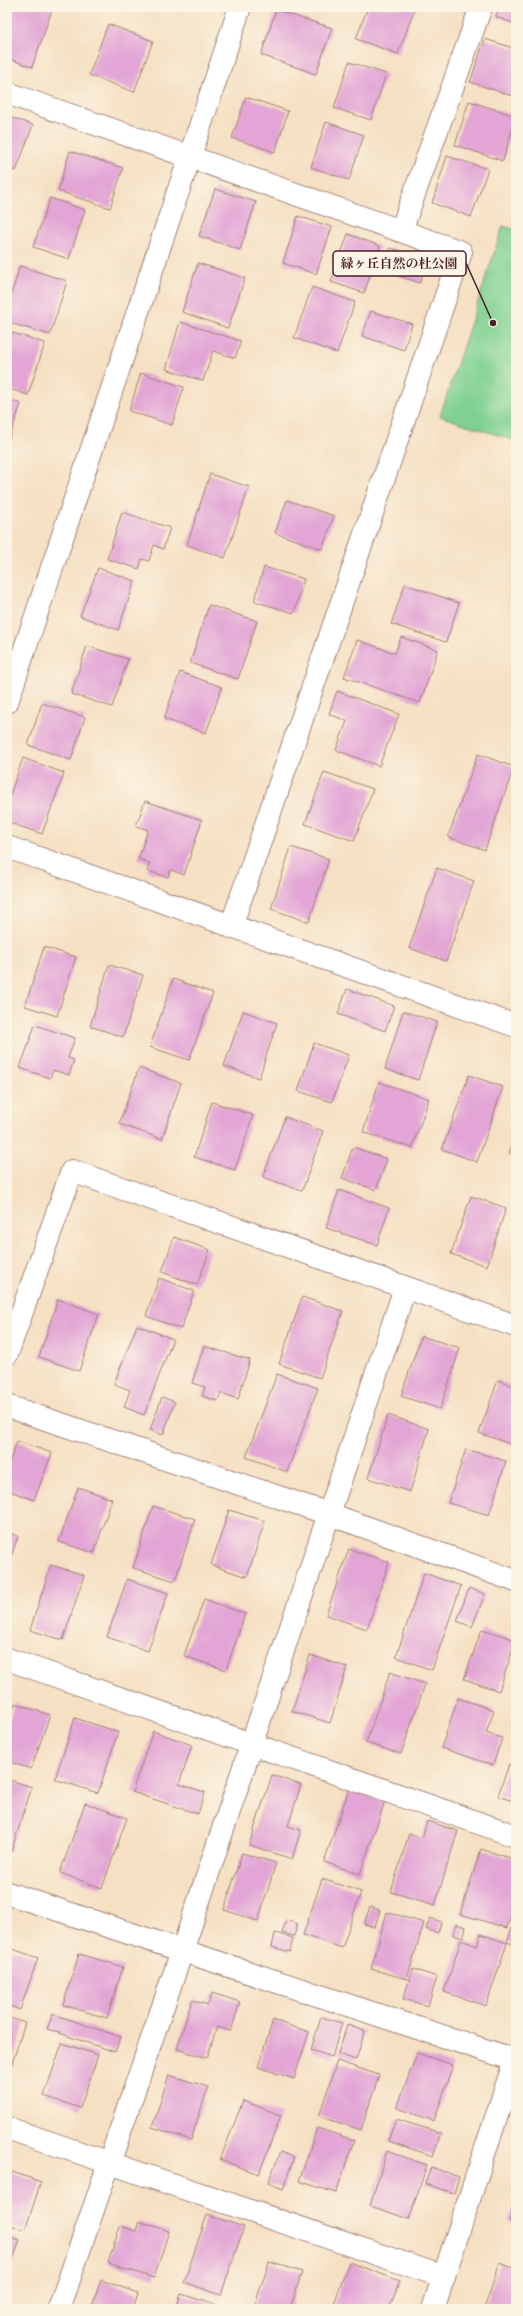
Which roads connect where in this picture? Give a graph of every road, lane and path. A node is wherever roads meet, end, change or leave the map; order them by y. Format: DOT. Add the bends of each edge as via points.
graph roads {
  1 [pos="240,7"];
  2 [pos="482,7"];
  3 [pos="7,93"];
  4 [pos="190,156"];
  5 [pos="401,231"];
  6 [pos="7,702"];
  7 [pos="7,848"];
  8 [pos="231,927"];
  9 [pos="516,1026"];
  10 [pos="405,1288"];
  11 [pos="516,1326"];
  12 [pos="7,1354"];
  13 [pos="7,1406"];
  14 [pos="329,1514"];
  15 [pos="516,1580"];
  16 [pos="7,1659"];
  17 [pos="252,1743"];
  18 [pos="516,1836"];
  19 [pos="7,1893"];
  20 [pos="182,1951"];
  21 [pos="516,2059"];
  22 [pos="7,2128"];
  23 [pos="108,2163"];
  24 [pos="444,2277"];
  25 [pos="59,2309"];
  26 [pos="433,2309"];
  1 -- 4 [label="street"];
  2 -- 5 [label="street"];
  3 -- 4 [label="street"];
  4 -- 5 [label="street"];
  4 -- 6 [label="street"];
  5 -- 8 [label="street" via="461,252"];
  7 -- 8 [label="street"];
  8 -- 9 [label="street"];
  10 -- 11 [label="street"];
  10 -- 12 [label="street" via="72,1171"];
  10 -- 14 [label="street"];
  13 -- 14 [label="street"];
  14 -- 15 [label="street"];
  14 -- 17 [label="street"];
  16 -- 17 [label="street"];
  17 -- 18 [label="street"];
  17 -- 20 [label="street"];
  19 -- 20 [label="street"];
  20 -- 21 [label="street"];
  20 -- 23 [label="street"];
  21 -- 24 [label="street"];
  22 -- 23 [label="street"];
  23 -- 24 [label="street"];
  23 -- 25 [label="street"];
  24 -- 26 [label="street"];
}
